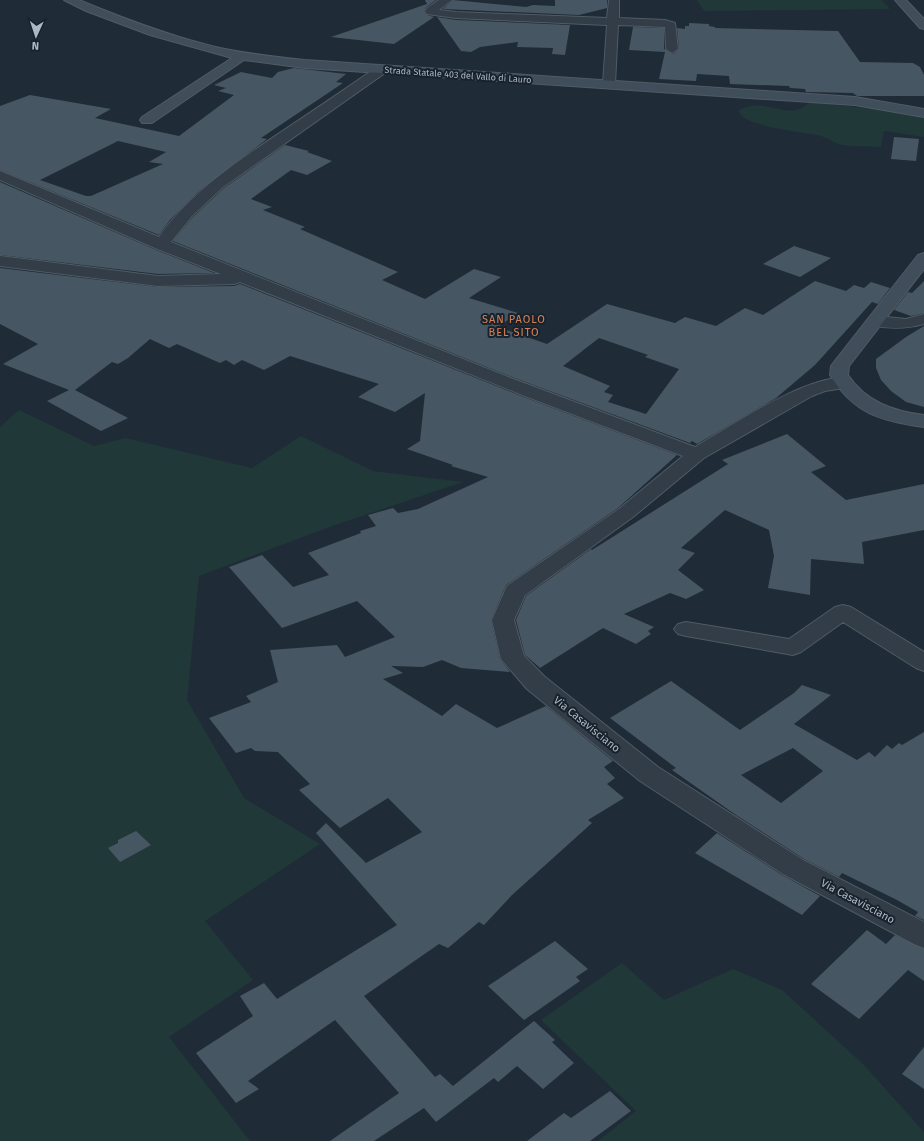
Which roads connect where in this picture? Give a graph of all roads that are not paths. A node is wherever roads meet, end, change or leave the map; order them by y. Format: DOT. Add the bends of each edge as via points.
graph roads {
  1 [pos="69,0"];
  2 [pos="447,0"];
  3 [pos="614,0"];
  4 [pos="900,0"];
  5 [pos="613,21"];
  6 [pos="924,26"];
  7 [pos="672,49"];
  8 [pos="242,56"];
  9 [pos="381,70"];
  10 [pos="609,84"];
  11 [pos="924,100"];
  12 [pos="856,101"];
  13 [pos="924,112"];
  14 [pos="147,120"];
  15 [pos="0,174"];
  16 [pos="162,245"];
  17 [pos="924,258"];
  18 [pos="0,261"];
  19 [pos="243,278"];
  20 [pos="924,320"];
  21 [pos="876,321"];
  22 [pos="844,383"];
  23 [pos="924,421"];
  24 [pos="697,454"];
  25 [pos="686,629"];
  26 [pos="924,662"];
  27 [pos="924,936"];
  1 -- 8 [label="main road, Strada Statale 403 del Vallo di Lauro" via="182,41"];
  2 -- 5 [label="street" via="431,10 432,12"];
  3 -- 5 [label="street"];
  4 -- 6 [label="main road"];
  5 -- 7 [label="street" via="671,25"];
  5 -- 10 [label="street"];
  8 -- 9 [label="main road, Strada Statale 403 del Vallo di Lauro"];
  8 -- 14 [label="main road"];
  9 -- 10 [label="main road, Strada Statale 403 del Vallo di Lauro"];
  9 -- 16 [label="street" via="254,157 198,201 170,230"];
  10 -- 12 [label="main road, Strada Statale 403 del Vallo di Lauro"];
  11 -- 12 [label="main road, Strada Statale 403 del Vallo di Lauro"];
  11 -- 13 [label="main road" via="916,104"];
  12 -- 13 [label="main road, Strada Statale 403 del Vallo di Lauro"];
  15 -- 16 [label="street"];
  16 -- 19 [label="street"];
  17 -- 21 [label="main road"];
  18 -- 19 [label="street" via="158,280"];
  19 -- 24 [label="street" via="586,414"];
  20 -- 21 [label="street" via="906,324"];
  21 -- 22 [label="main road" via="840,366 839,375"];
  22 -- 23 [label="main road" via="866,405 882,413"];
  22 -- 24 [label="street, Via Casavisciano" via="822,386 806,392"];
  24 -- 27 [label="street, Via Casavisciano" via="626,513 515,591 503,620 514,659 536,683 649,774 794,867"];
  25 -- 26 [label="street" via="792,647 843,612"];
}
